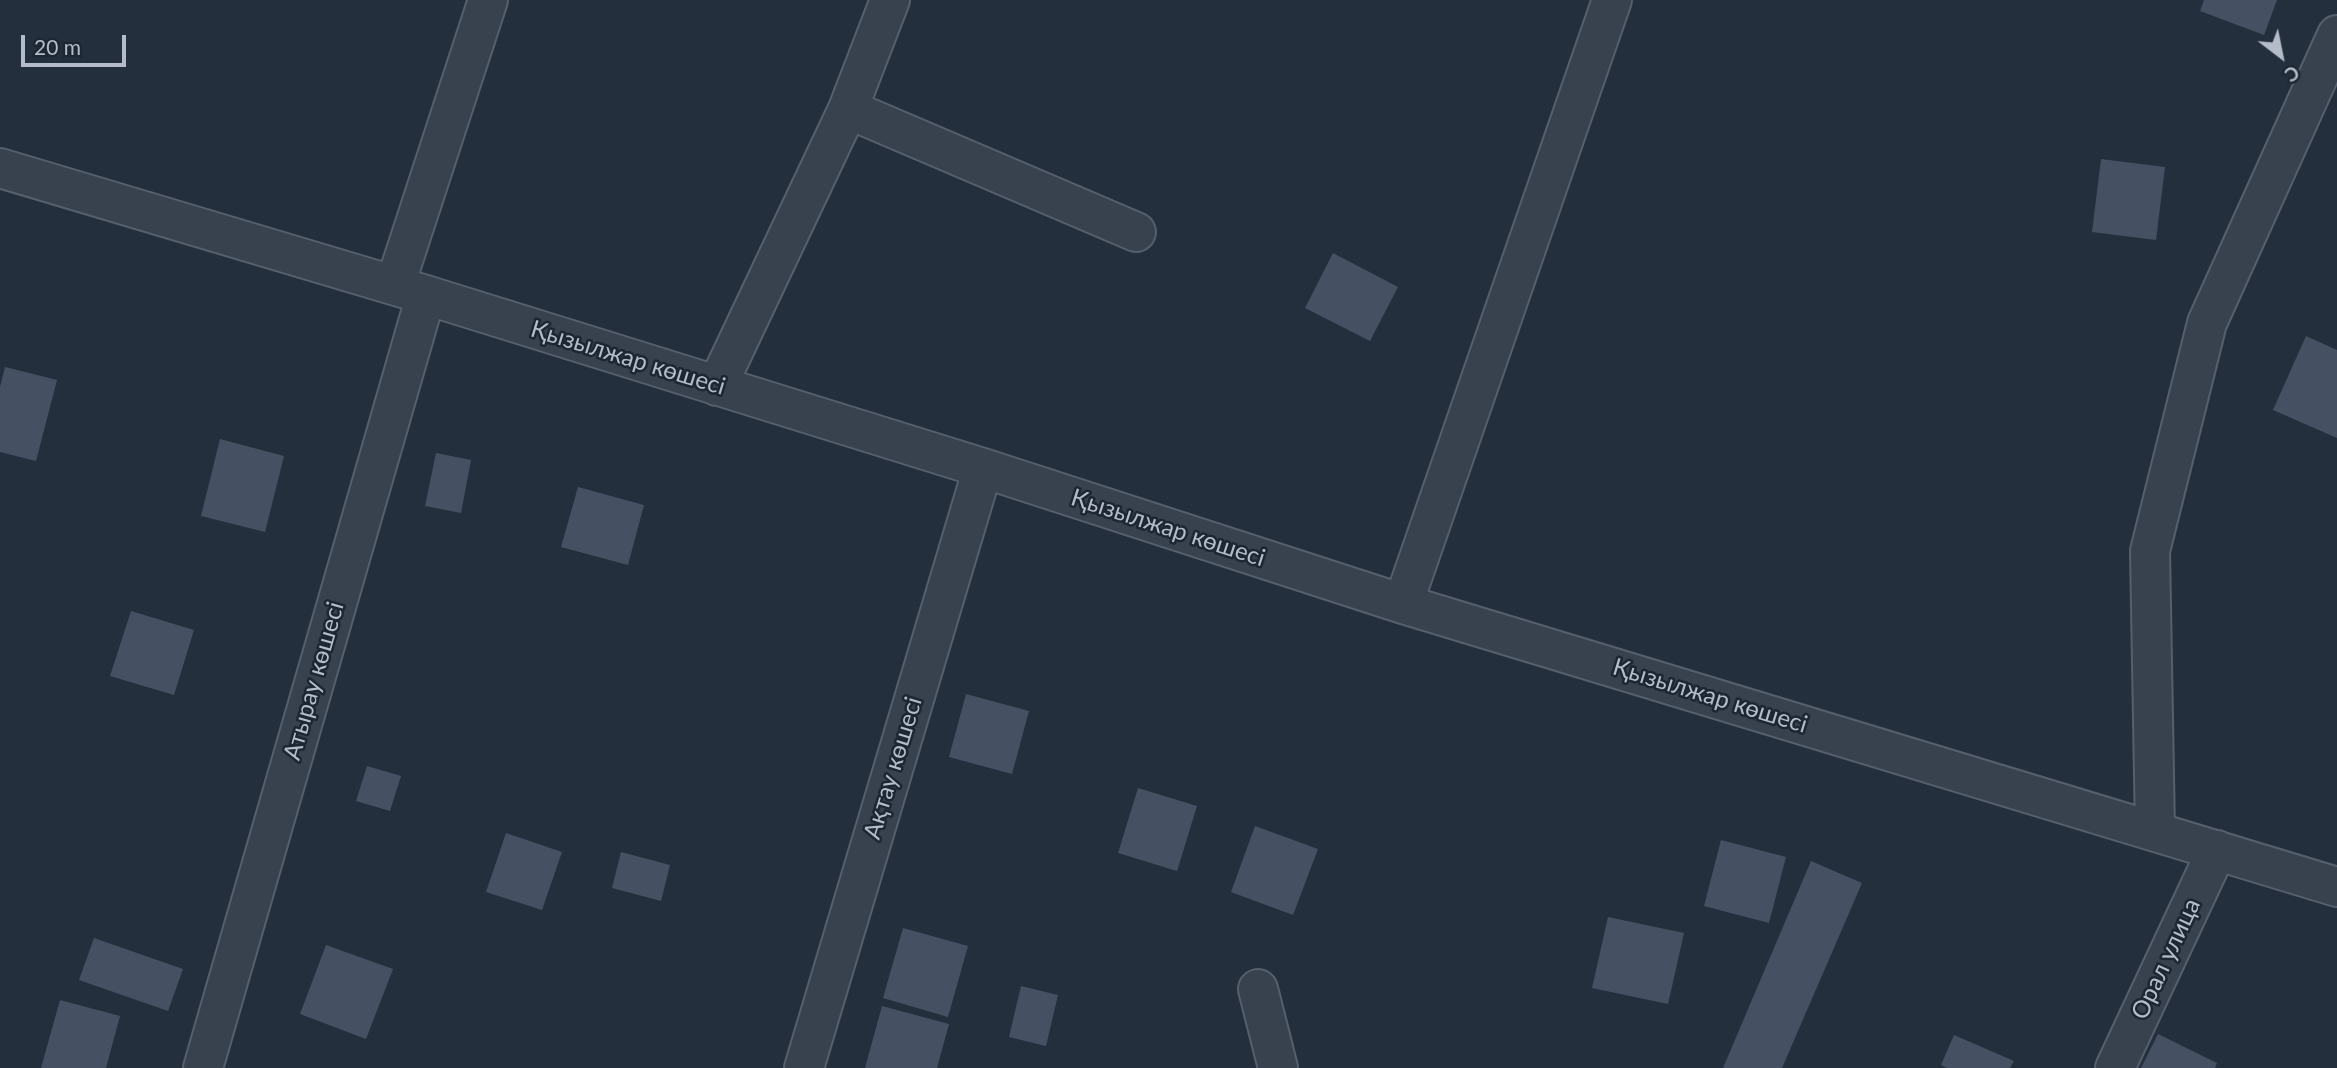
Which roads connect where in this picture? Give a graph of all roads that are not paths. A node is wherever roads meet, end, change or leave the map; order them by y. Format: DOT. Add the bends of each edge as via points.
graph roads {
  1 [pos="488,0"];
  2 [pos="890,0"];
  3 [pos="1612,0"];
  4 [pos="2337,35"];
  5 [pos="848,108"];
  6 [pos="0,168"];
  7 [pos="1136,232"];
  8 [pos="410,290"];
  9 [pos="717,386"];
  10 [pos="983,468"];
  11 [pos="1403,604"];
  12 [pos="2155,831"];
  13 [pos="2217,850"];
  14 [pos="2337,887"];
  15 [pos="1258,989"];
  16 [pos="203,1068"];
  17 [pos="804,1068"];
  18 [pos="1278,1068"];
  19 [pos="2115,1068"];
  1 -- 8 [label="street, Атырау көшесі"];
  2 -- 5 [label="street"];
  3 -- 11 [label="street"];
  4 -- 12 [label="street" via="2207,323 2150,551"];
  5 -- 7 [label="street"];
  5 -- 9 [label="street"];
  6 -- 8 [label="street, Қызылжар көшесі"];
  8 -- 9 [label="street, Қызылжар көшесі"];
  8 -- 16 [label="street, Атырау көшесі"];
  9 -- 10 [label="street, Қызылжар көшесі"];
  10 -- 11 [label="street, Қызылжар көшесі"];
  10 -- 17 [label="street, Ақтау көшесі"];
  11 -- 12 [label="street, Қызылжар көшесі"];
  12 -- 13 [label="street, Қызылжар көшесі"];
  13 -- 14 [label="street, Қызылжар көшесі"];
  13 -- 19 [label="street, Орал улица"];
  15 -- 18 [label="street"];
}
